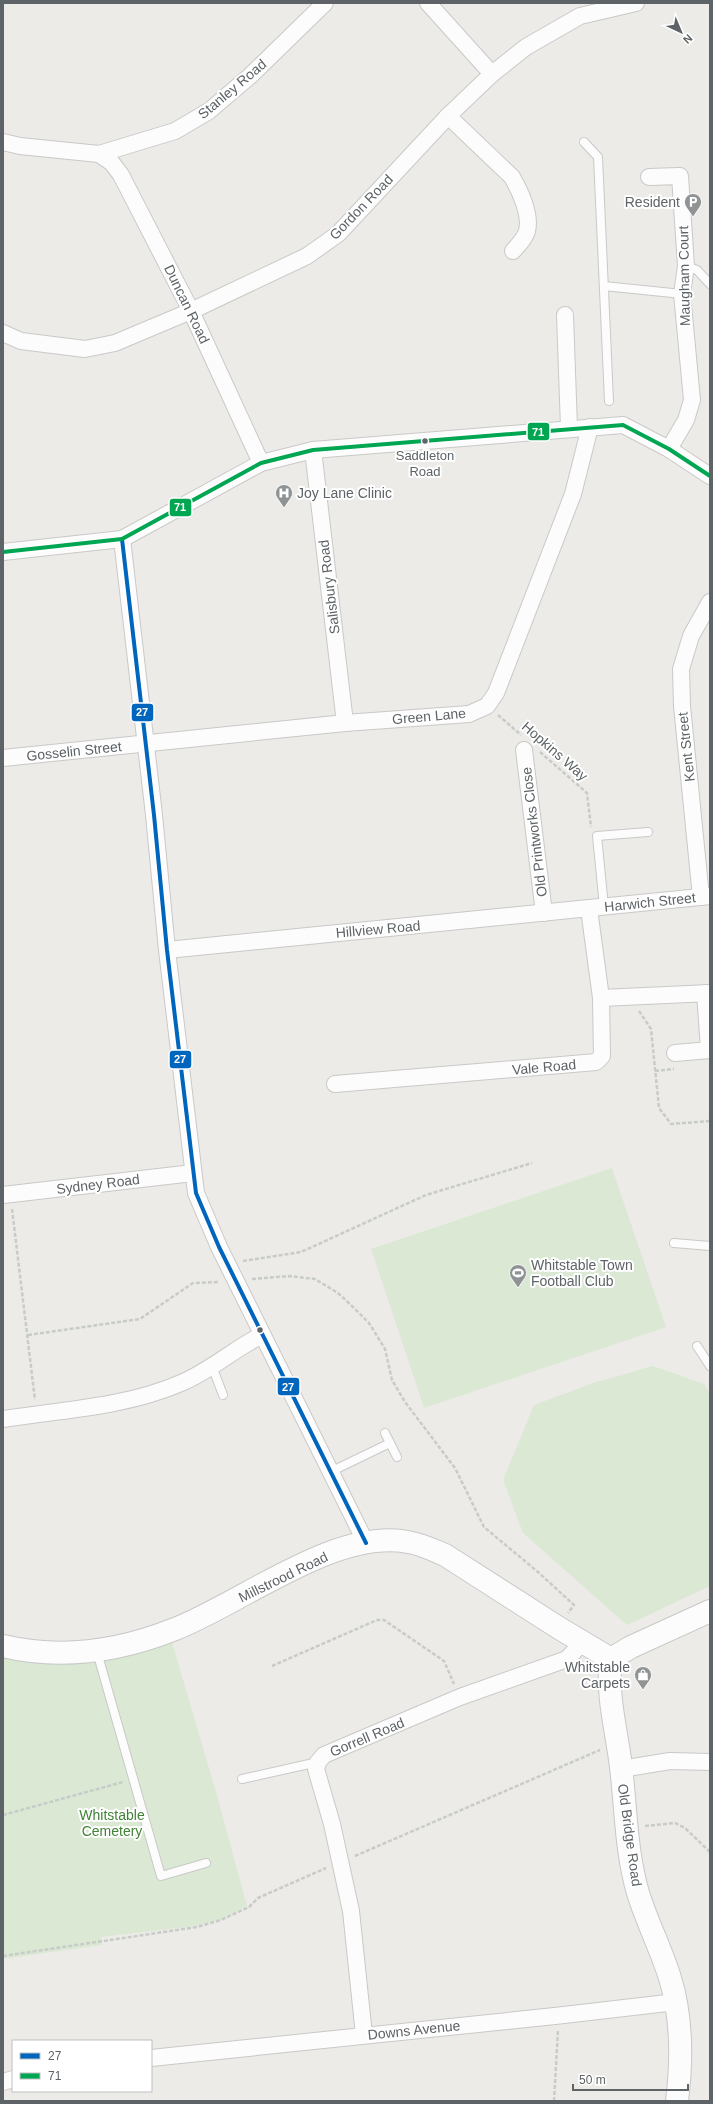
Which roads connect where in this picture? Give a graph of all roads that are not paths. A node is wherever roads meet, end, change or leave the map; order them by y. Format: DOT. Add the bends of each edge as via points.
graph roads {
  1 [pos="325,3"];
  2 [pos="428,3"];
  3 [pos="636,3"];
  4 [pos="492,74"];
  5 [pos="448,116"];
  6 [pos="3,142"];
  7 [pos="584,142"];
  8 [pos="99,154"];
  9 [pos="649,177"];
  10 [pos="513,251"];
  11 [pos="686,266"];
  12 [pos="710,284"];
  13 [pos="604,286"];
  14 [pos="682,294"];
  15 [pos="191,311"];
  16 [pos="565,315"];
  17 [pos="3,333"];
  18 [pos="609,402"];
  19 [pos="590,427"];
  20 [pos="569,428"];
  21 [pos="669,449"];
  22 [pos="313,450"];
  23 [pos="261,463"];
  24 [pos="710,476"];
  25 [pos="122,539"];
  26 [pos="3,552"];
  27 [pos="710,602"];
  28 [pos="345,723"];
  29 [pos="144,744"];
  30 [pos="527,744"];
  31 [pos="3,758"];
  32 [pos="648,832"];
  33 [pos="706,896"];
  34 [pos="597,908"];
  35 [pos="544,913"];
  36 [pos="167,950"];
  37 [pos="708,993"];
  38 [pos="601,998"];
  39 [pos="709,1050"];
  40 [pos="675,1053"];
  41 [pos="335,1084"];
  42 [pos="193,1173"];
  43 [pos="7,1195"];
  44 [pos="674,1243"];
  45 [pos="710,1246"];
  46 [pos="262,1335"];
  47 [pos="697,1346"];
  48 [pos="212,1366"];
  49 [pos="710,1366"];
  50 [pos="223,1395"];
  51 [pos="3,1419"];
  52 [pos="385,1433"];
  53 [pos="390,1443"];
  54 [pos="397,1457"];
  55 [pos="330,1472"];
  56 [pos="366,1543"];
  57 [pos="710,1611"];
  58 [pos="582,1642"];
  59 [pos="3,1646"];
  60 [pos="97,1651"];
  61 [pos="611,1659"];
  62 [pos="318,1762"];
  63 [pos="710,1762"];
  64 [pos="621,1769"];
  65 [pos="242,1779"];
  66 [pos="206,1863"];
  67 [pos="676,2002"];
  68 [pos="364,2035"];
  69 [pos="152,2058"];
  70 [pos="677,2101"];
  1 -- 8 [label="street, Stanley Road" via="250,76 209,111 175,131"];
  2 -- 4 [label="street"];
  3 -- 4 [label="street, Gordon Road" via="580,16 526,47"];
  4 -- 5 [label="street, Gordon Road"];
  5 -- 10 [label="street" via="512,177 517,186 528,224 523,240"];
  5 -- 15 [label="street, Gordon Road" via="338,234 307,256"];
  6 -- 8 [label="street, Stanley Road"];
  7 -- 13 [label="lane" via="598,157"];
  8 -- 15 [label="street, Duncan Road" via="112,163 121,175"];
  9 -- 11 [label="street, Maugham Court" via="680,176"];
  11 -- 12 [label="lane" via="697,270"];
  11 -- 14 [label="street, Maugham Court"];
  13 -- 14 [label="lane"];
  13 -- 18 [label="lane"];
  14 -- 21 [label="street, Maugham Court" via="692,400 686,420"];
  15 -- 17 [label="street, Gordon Road" via="115,343 85,349 21,340"];
  15 -- 23 [label="street, Duncan Road"];
  16 -- 20 [label="street"];
  19 -- 20 [label="street"];
  19 -- 21 [label="street" via="623,425"];
  19 -- 28 [label="street, Green Lane" via="573,494 496,693 487,706 469,714"];
  20 -- 22 [label="street"];
  21 -- 24 [label="street"];
  22 -- 23 [label="street"];
  22 -- 28 [label="street, Salisbury Road"];
  23 -- 25 [label="street"];
  25 -- 26 [label="street"];
  25 -- 29 [label="street"];
  27 -- 33 [label="street, Kent Street" via="691,636 680,669 682,706"];
  28 -- 29 [label="street, Green Lane"];
  29 -- 31 [label="street, Gosselin Street"];
  29 -- 36 [label="street"];
  30 -- 35 [label="street, Old Printworks Close"];
  32 -- 34 [label="lane" via="597,836"];
  33 -- 34 [label="street, Harwich Street"];
  34 -- 35 [label="street, Hillview Road"];
  34 -- 38 [label="street, Vale Road"];
  35 -- 36 [label="street, Hillview Road"];
  36 -- 42 [label="street"];
  37 -- 38 [label="street"];
  37 -- 39 [label="street"];
  38 -- 41 [label="street, Vale Road" via="602,1056 596,1062"];
  39 -- 40 [label="street"];
  42 -- 43 [label="street, Sydney Road"];
  42 -- 46 [label="street" via="200,1206"];
  44 -- 45 [label="lane"];
  46 -- 48 [label="street" via="243,1344"];
  46 -- 55 [label="street"];
  47 -- 49 [label="lane"];
  48 -- 50 [label="lane"];
  48 -- 51 [label="street" via="181,1383 119,1402"];
  52 -- 53 [label="lane"];
  53 -- 54 [label="lane"];
  53 -- 55 [label="lane"];
  55 -- 56 [label="street"];
  56 -- 58 [label="street, Millstrood Road" via="400,1541 425,1546 445,1555"];
  56 -- 60 [label="street, Millstrood Road" via="311,1560 177,1628 147,1639"];
  57 -- 61 [label="street" via="631,1647"];
  58 -- 61 [label="street, Millstrood Road"];
  58 -- 62 [label="street, Gorrell Road" via="567,1659 460,1697 324,1755"];
  59 -- 60 [label="street, Millstrood Road" via="37,1652"];
  60 -- 66 [label="lane" via="161,1876"];
  61 -- 64 [label="street, Old Bridge Road" via="608,1680"];
  62 -- 65 [label="lane"];
  62 -- 68 [label="street, Gorrell Road" via="316,1769 351,1911"];
  63 -- 64 [label="street" via="670,1761"];
  64 -- 67 [label="street, Old Bridge Road" via="631,1865 638,1894 663,1958"];
  67 -- 68 [label="street, Downs Avenue"];
  67 -- 70 [label="street, Old Bridge Road" via="680,2041"];
  68 -- 69 [label="street, Downs Avenue"];
}
